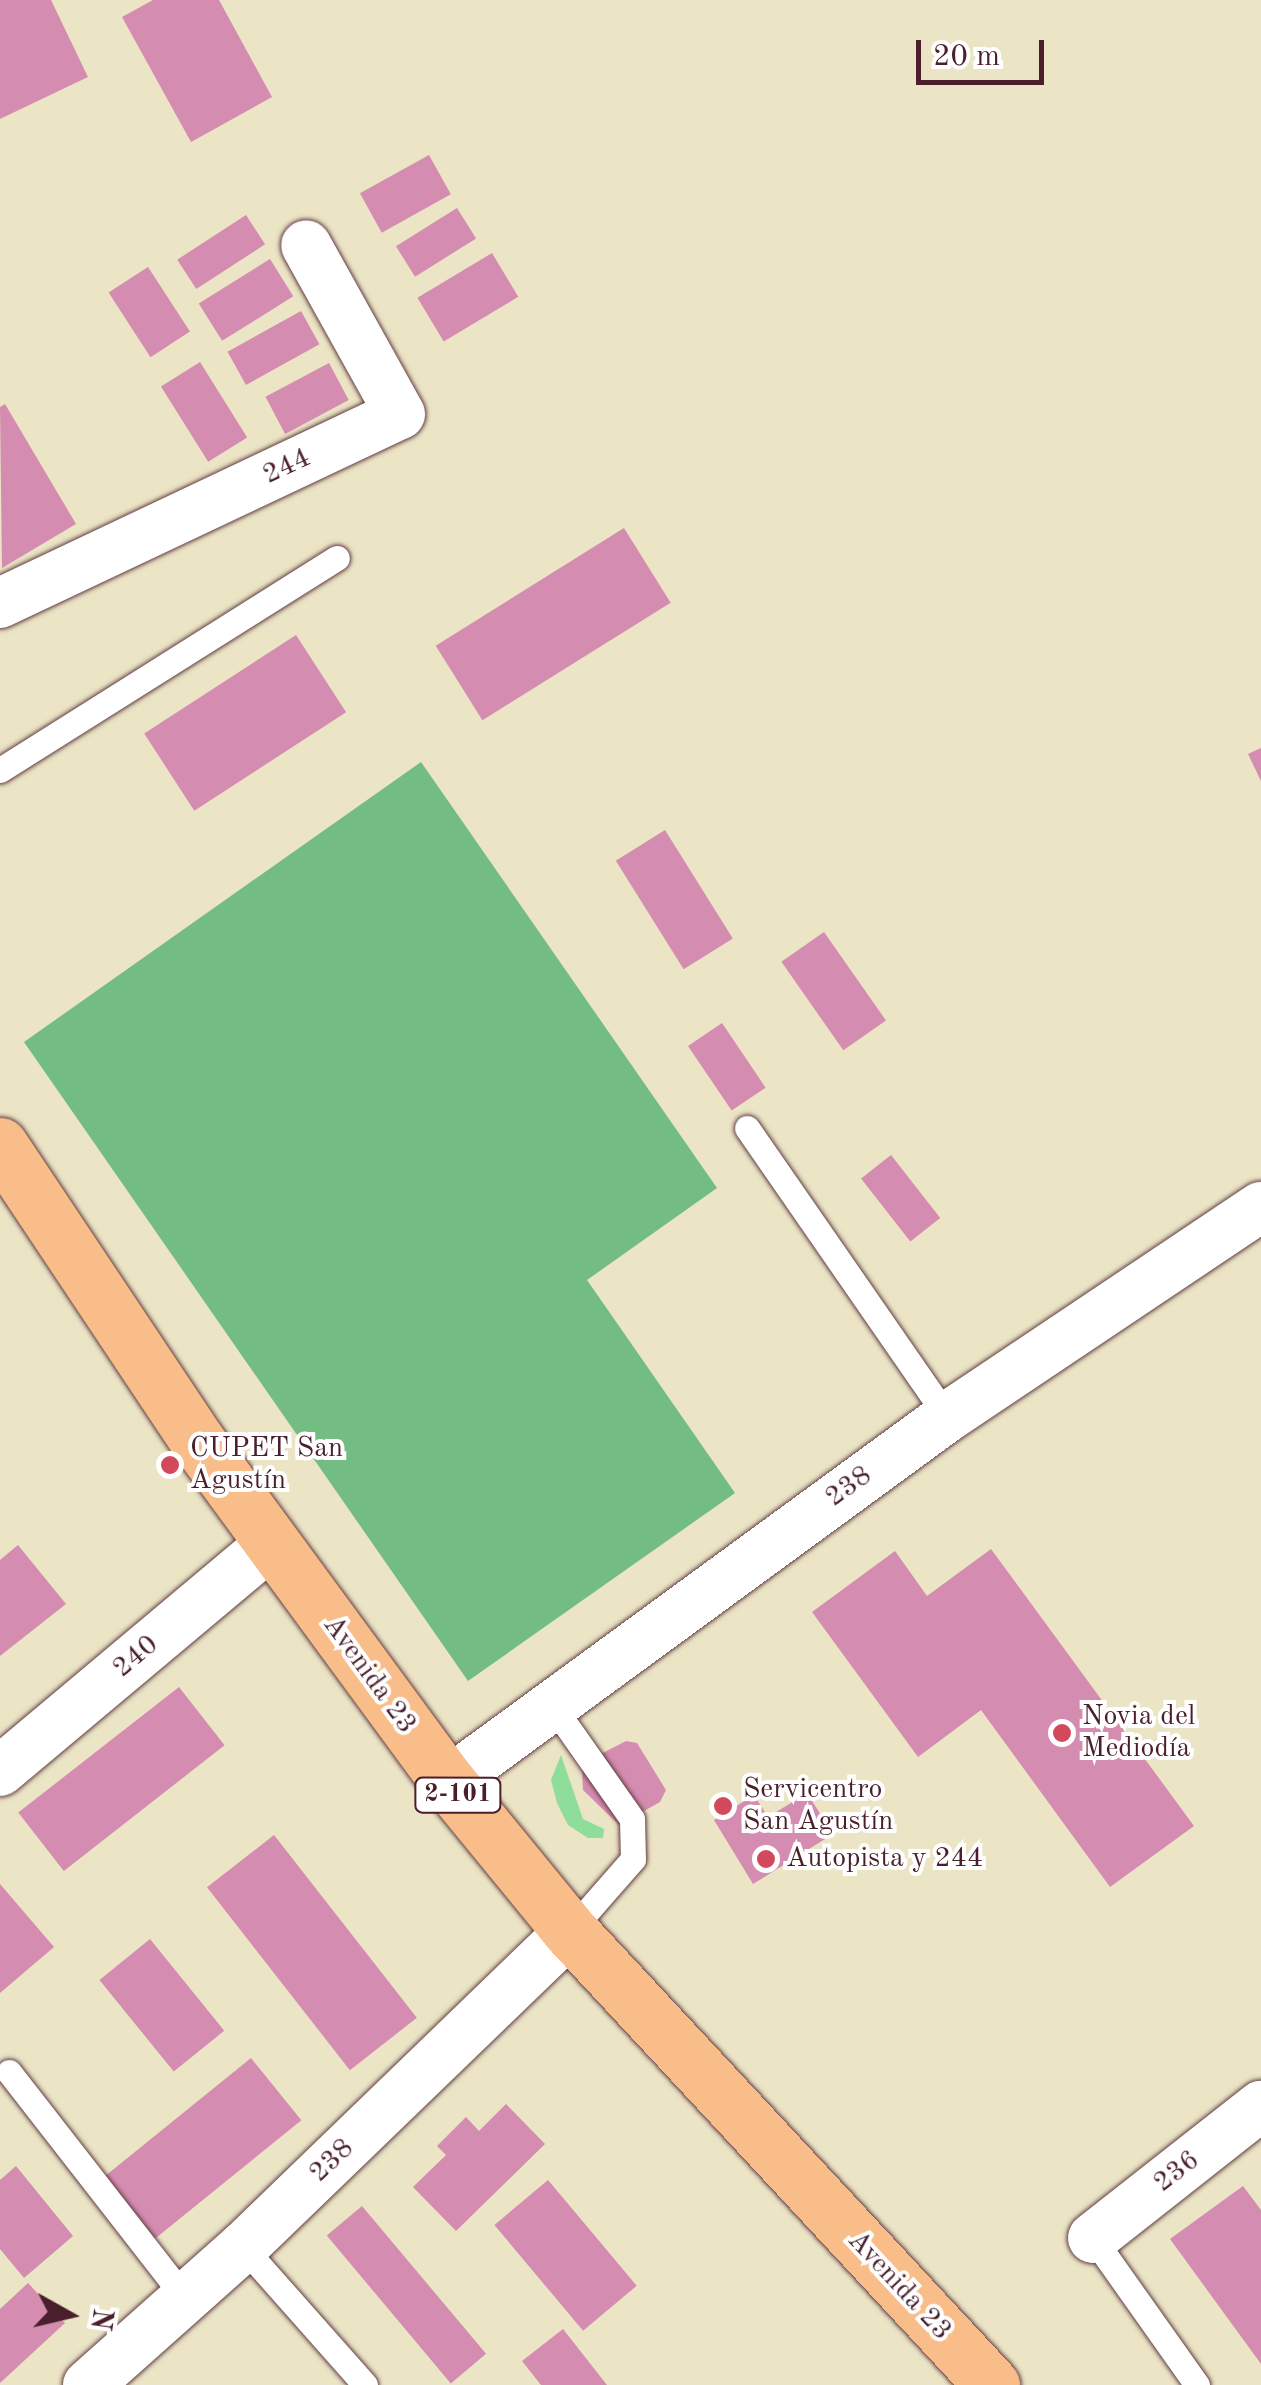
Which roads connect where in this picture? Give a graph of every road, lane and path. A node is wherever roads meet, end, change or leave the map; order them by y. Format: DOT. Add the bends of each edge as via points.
graph roads {
  1 [pos="306,245"];
  2 [pos="337,558"];
  3 [pos="0,604"];
  4 [pos="0,770"];
  5 [pos="747,1128"];
  6 [pos="0,1145"];
  7 [pos="1261,1207"];
  8 [pos="947,1417"];
  9 [pos="272,1543"];
  10 [pos="552,1705"];
  11 [pos="0,1770"];
  12 [pos="448,1782"];
  13 [pos="570,1931"];
  14 [pos="9,2072"];
  15 [pos="1261,2106"];
  16 [pos="1093,2238"];
  17 [pos="243,2246"];
  18 [pos="184,2298"];
  19 [pos="88,2385"];
  20 [pos="366,2385"];
  21 [pos="992,2385"];
  22 [pos="1196,2385"];
  1 -- 3 [label="street, 244" via="400,414"];
  2 -- 4 [label="lane"];
  5 -- 8 [label="lane"];
  6 -- 9 [label="main road, Avenida 23 / 2-101"];
  7 -- 8 [label="street, 238"];
  8 -- 10 [label="street, 238"];
  9 -- 11 [label="street, 240"];
  9 -- 12 [label="main road, Avenida 23 / 2-101"];
  10 -- 12 [label="street, 238"];
  10 -- 13 [label="lane" via="632,1819 632,1859"];
  12 -- 13 [label="main road, Avenida 23 / 2-101"];
  13 -- 17 [label="street, 238"];
  13 -- 21 [label="main road, Avenida 23 / 2-101"];
  14 -- 18 [label="lane"];
  15 -- 16 [label="street, 236"];
  16 -- 22 [label="lane"];
  17 -- 18 [label="street, 238"];
  17 -- 20 [label="lane"];
  18 -- 19 [label="street, 238"];
}
